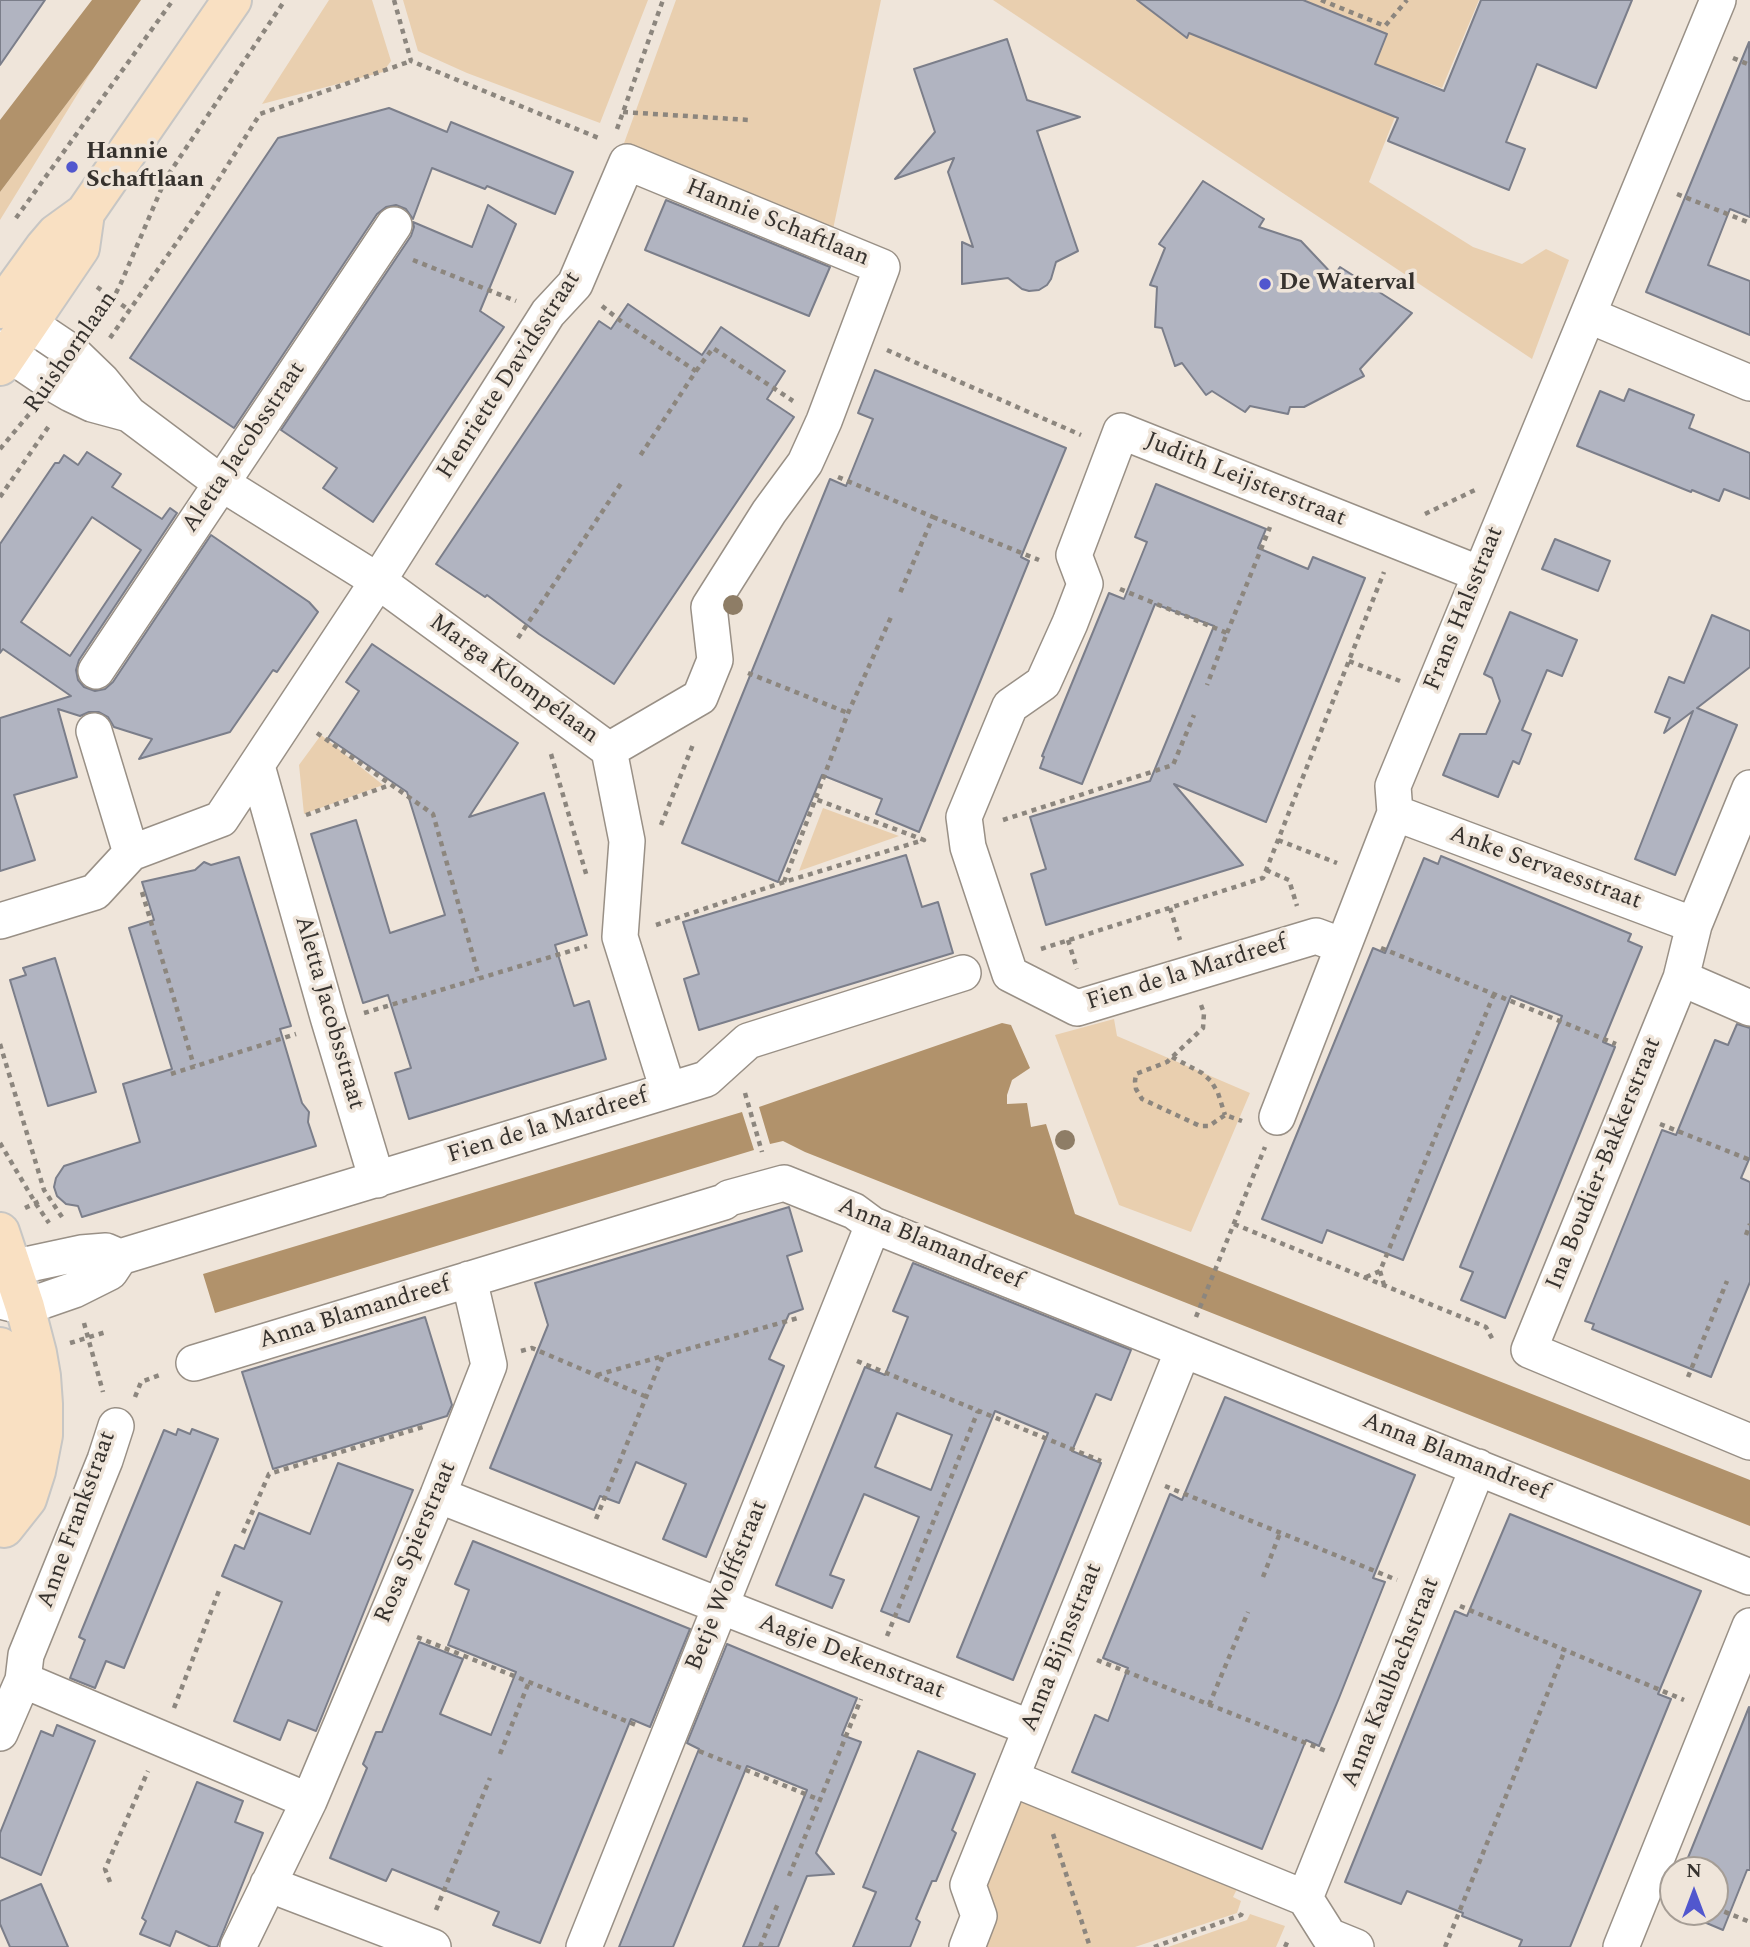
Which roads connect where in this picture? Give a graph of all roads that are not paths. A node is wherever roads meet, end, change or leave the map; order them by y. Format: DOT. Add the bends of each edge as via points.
graph roads {
  1 [pos="232,0"];
  2 [pos="1718,0"];
  3 [pos="619,152"];
  4 [pos="387,236"];
  5 [pos="1588,315"];
  6 [pos="7,335"];
  7 [pos="1750,383"];
  8 [pos="221,483"];
  9 [pos="1480,574"];
  10 [pos="378,581"];
  11 [pos="96,671"];
  12 [pos="94,731"];
  13 [pos="609,750"];
  14 [pos="257,766"];
  15 [pos="1750,788"];
  16 [pos="1395,813"];
  17 [pos="131,853"];
  18 [pos="0,921"];
  19 [pos="1695,925"];
  20 [pos="1345,940"];
  21 [pos="1005,960"];
  22 [pos="963,973"];
  23 [pos="1681,978"];
  24 [pos="1750,1008"];
  25 [pos="668,1090"];
  26 [pos="1274,1124"];
  27 [pos="377,1180"];
  28 [pos="873,1225"];
  29 [pos="0,1232"];
  30 [pos="469,1279"];
  31 [pos="9,1289"];
  32 [pos="1189,1335"];
  33 [pos="0,1347"];
  34 [pos="194,1363"];
  35 [pos="116,1426"];
  36 [pos="1750,1442"];
  37 [pos="1478,1468"];
  38 [pos="438,1495"];
  39 [pos="2,1534"];
  40 [pos="1750,1577"];
  41 [pos="720,1607"];
  42 [pos="1750,1626"];
  43 [pos="23,1680"];
  44 [pos="1031,1728"];
  45 [pos="0,1733"];
  46 [pos="1025,1784"];
  47 [pos="309,1801"];
  48 [pos="268,1884"];
  49 [pos="1305,1898"];
  50 [pos="428,1945"];
  51 [pos="238,1947"];
  52 [pos="584,1947"];
  53 [pos="967,1947"];
  54 [pos="1356,1947"];
  55 [pos="1621,1947"];
  1 -- 6 [label="main road" via="85,213 44,248"];
  2 -- 5 [label="street, Frans Halsstraat"];
  3 -- 10 [label="street, Henriette Davidsstraat" via="575,284 548,313"];
  3 -- 13 [label="street, Hannie Schaftlaan" via="882,267 805,463 709,607 715,660 700,697"];
  4 -- 8 [label="street, Aletta Jacobsstraat"];
  5 -- 7 [label="street"];
  5 -- 9 [label="street, Frans Halsstraat"];
  6 -- 8 [label="street, Marga Klompélaan" via="71,375 92,404 129,414"];
  8 -- 10 [label="street, Marga Klompélaan"];
  8 -- 11 [label="street, Aletta Jacobsstraat"];
  9 -- 16 [label="street, Frans Halsstraat" via="1393,786"];
  9 -- 21 [label="street, Judith Leijsterstraat" via="1121,431 1073,555 1085,584 1043,683 1010,706 964,817 968,847"];
  10 -- 13 [label="street, Marga Klompélaan"];
  10 -- 14 [label="street"];
  12 -- 17 [label="street"];
  13 -- 25 [label="street, Marga Klompélaan" via="627,841 621,937"];
  14 -- 17 [label="street" via="221,819"];
  14 -- 27 [label="street, Aletta Jacobsstraat"];
  15 -- 19 [label="street"];
  16 -- 19 [label="street, Anke Servaesstraat"];
  16 -- 20 [label="street, Frans Halsstraat"];
  17 -- 18 [label="street" via="95,892"];
  19 -- 23 [label="street"];
  20 -- 21 [label="street, Fien de la Mardreef" via="1307,938 1077,1008 1010,974"];
  20 -- 26 [label="street, Frans Halsstraat"];
  22 -- 25 [label="street, Fien de la Mardreef" via="748,1041 706,1079"];
  23 -- 24 [label="street"];
  23 -- 36 [label="street, Ina Boudier-Bakkerstraat" via="1529,1350"];
  25 -- 27 [label="street, Fien de la Mardreef"];
  27 -- 31 [label="street, Fien de la Mardreef" via="120,1257 110,1272 74,1290"];
  28 -- 30 [label="street, Anna Blamandreef" via="854,1211 784,1182"];
  28 -- 32 [label="street, Anna Blamandreef"];
  28 -- 41 [label="street, Betje Wolffstraat"];
  29 -- 31 [label="main road"];
  30 -- 34 [label="street, Anna Blamandreef"];
  30 -- 38 [label="street, Rosa Spierstraat" via="489,1365"];
  31 -- 39 [label="main road" via="41,1376 43,1434 27,1499"];
  32 -- 37 [label="street, Anna Blamandreef"];
  32 -- 44 [label="street, Anna Bijnsstraat"];
  33 -- 39 [label="main road" via="15,1421"];
  35 -- 43 [label="street, Anne Frankstraat" via="26,1656"];
  37 -- 40 [label="street, Anna Blamandreef"];
  37 -- 49 [label="street, Anna Kaulbachstraat"];
  38 -- 41 [label="street, Aagje Dekenstraat"];
  38 -- 47 [label="street, Rosa Spierstraat"];
  41 -- 44 [label="street, Aagje Dekenstraat"];
  41 -- 52 [label="street, Betje Wolffstraat"];
  42 -- 55 [label="street"];
  43 -- 45 [label="street, Anne Frankstraat"];
  43 -- 47 [label="street"];
  44 -- 46 [label="street, Anna Bijnsstraat"];
  46 -- 49 [label="street"];
  46 -- 53 [label="street, Anna Bijnsstraat" via="968,1885 979,1916"];
  47 -- 48 [label="street, Rosa Spierstraat"];
  48 -- 50 [label="street"];
  48 -- 51 [label="street, Rosa Spierstraat"];
  49 -- 54 [label="street" via="1329,1936"];
}
